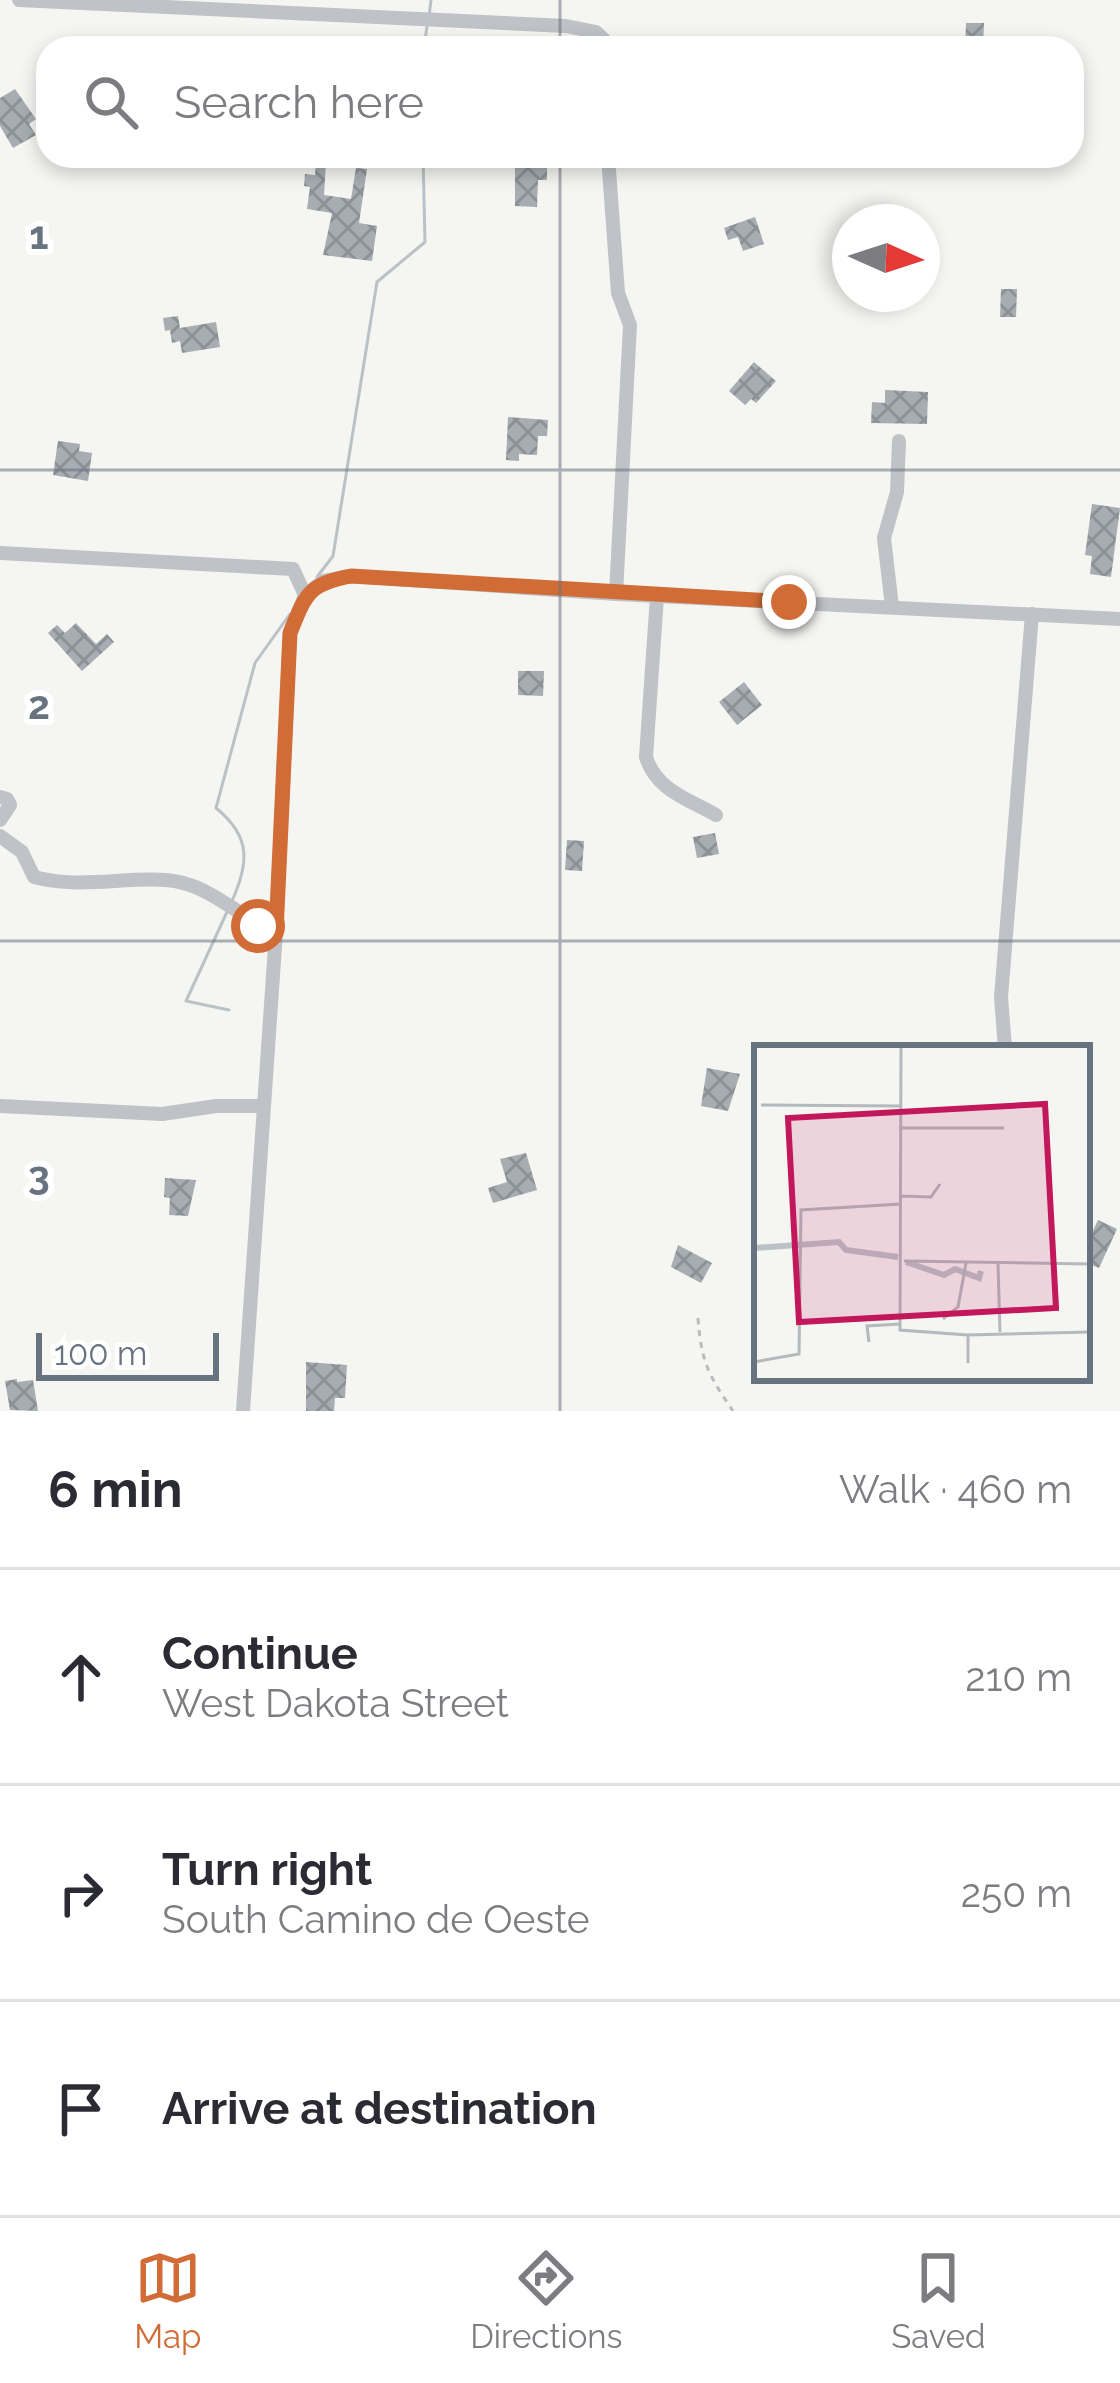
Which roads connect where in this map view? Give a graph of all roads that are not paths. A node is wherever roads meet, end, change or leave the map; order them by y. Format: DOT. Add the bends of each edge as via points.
graph roads {
  1 [pos="19,0"];
  2 [pos="600,36"];
  3 [pos="609,168"];
  4 [pos="899,441"];
  5 [pos="0,554"];
  6 [pos="305,595"];
  7 [pos="616,595"];
  8 [pos="657,596"];
  9 [pos="892,607"];
  10 [pos="1032,614"];
  11 [pos="1120,619"];
  12 [pos="0,797"];
  13 [pos="716,815"];
  14 [pos="0,820"];
  15 [pos="0,836"];
  16 [pos="276,932"];
  17 [pos="1005,1045"];
  18 [pos="0,1106"];
  19 [pos="261,1106"];
  20 [pos="243,1411"];
  1 -- 2 [label="street" via="566,26"];
  3 -- 7 [label="street" via="618,293 630,326"];
  4 -- 9 [label="street" via="884,538"];
  5 -- 6 [label="street" via="293,569"];
  6 -- 7 [label="street" via="351,576"];
  6 -- 16 [label="street" via="290,633"];
  7 -- 8 [label="street"];
  8 -- 9 [label="street"];
  8 -- 13 [label="street" via="646,757 662,785"];
  9 -- 10 [label="street"];
  10 -- 11 [label="street"];
  10 -- 17 [label="street" via="1001,997"];
  12 -- 14 [label="street" via="10,806"];
  15 -- 16 [label="street" via="22,852 34,878 87,885 167,880 216,896"];
  16 -- 19 [label="street"];
  18 -- 19 [label="street" via="162,1114"];
  19 -- 20 [label="street"];
}
